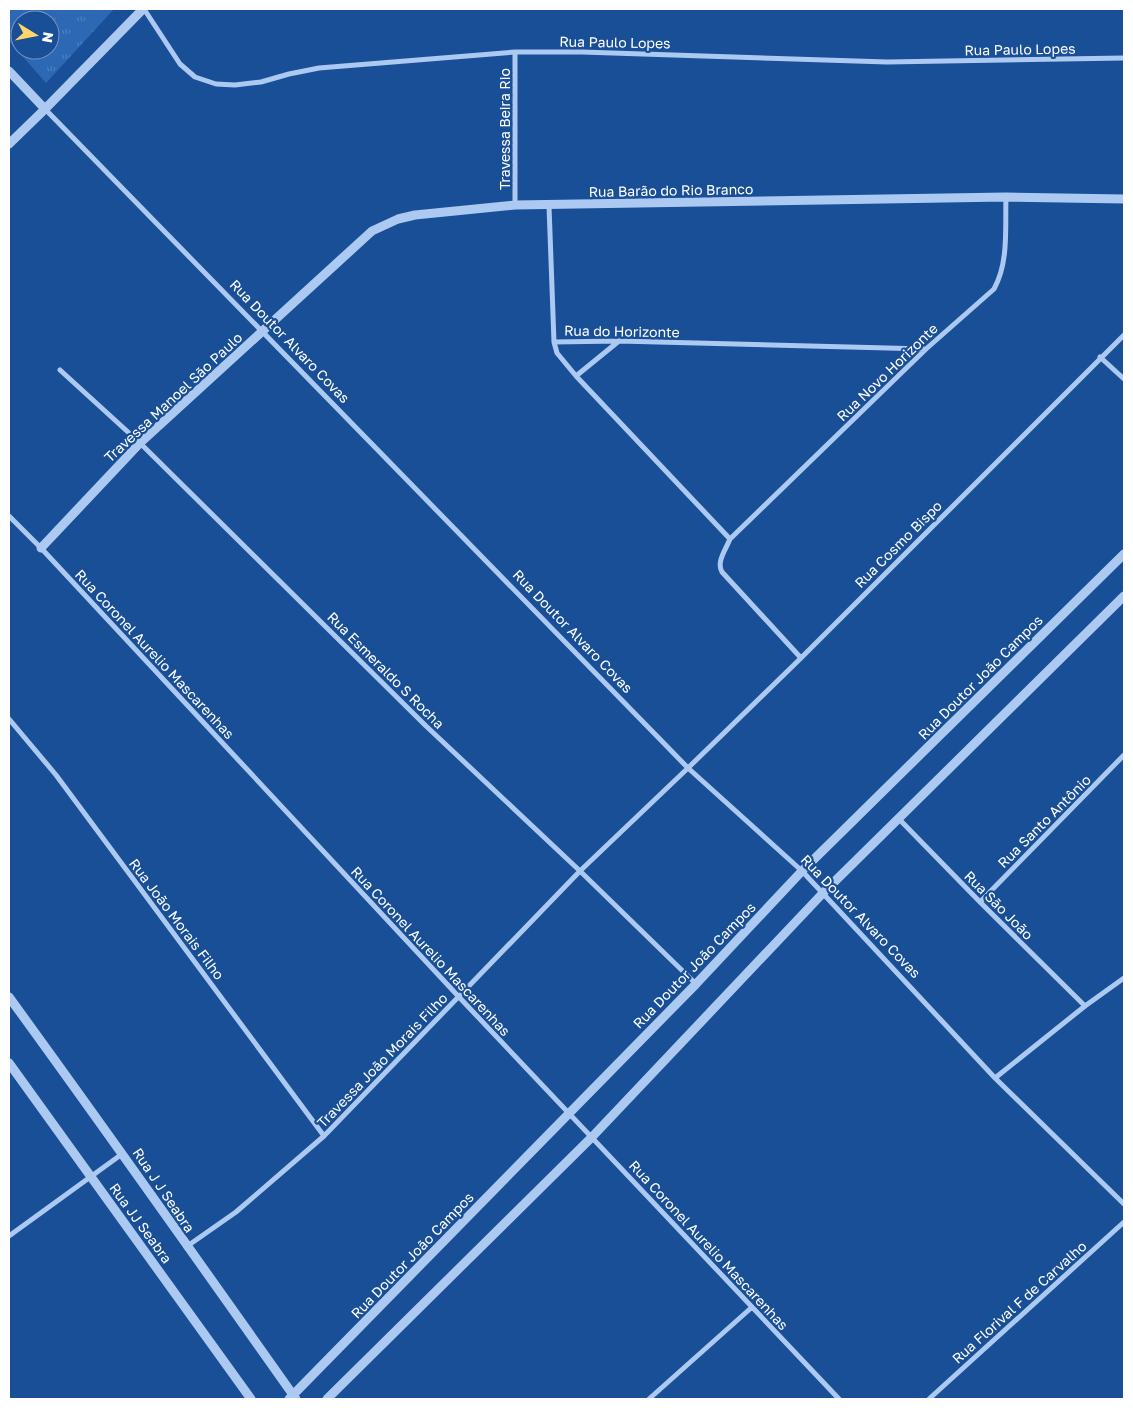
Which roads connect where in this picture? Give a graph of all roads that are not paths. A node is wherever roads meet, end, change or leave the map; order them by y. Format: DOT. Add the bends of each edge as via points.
graph roads {
  1 [pos="143,9"];
  2 [pos="515,52"];
  3 [pos="1124,58"];
  4 [pos="9,71"];
  5 [pos="45,109"];
  6 [pos="9,144"];
  7 [pos="1006,197"];
  8 [pos="1124,198"];
  9 [pos="516,205"];
  10 [pos="549,206"];
  11 [pos="262,332"];
  12 [pos="1124,335"];
  13 [pos="619,341"];
  14 [pos="554,342"];
  15 [pos="926,349"];
  16 [pos="1100,357"];
  17 [pos="60,370"];
  18 [pos="576,376"];
  19 [pos="1124,379"];
  20 [pos="140,443"];
  21 [pos="9,516"];
  22 [pos="730,539"];
  23 [pos="41,548"];
  24 [pos="1124,554"];
  25 [pos="1124,596"];
  26 [pos="801,658"];
  27 [pos="9,719"];
  28 [pos="1124,755"];
  29 [pos="688,768"];
  30 [pos="898,818"];
  31 [pos="580,871"];
  32 [pos="802,871"];
  33 [pos="823,893"];
  34 [pos="980,902"];
  35 [pos="1124,978"];
  36 [pos="696,984"];
  37 [pos="9,997"];
  38 [pos="459,998"];
  39 [pos="1085,1006"];
  40 [pos="9,1063"];
  41 [pos="995,1078"];
  42 [pos="570,1114"];
  43 [pos="324,1136"];
  44 [pos="592,1137"];
  45 [pos="122,1154"];
  46 [pos="91,1177"];
  47 [pos="1124,1204"];
  48 [pos="1124,1222"];
  49 [pos="9,1236"];
  50 [pos="186,1247"];
  51 [pos="751,1308"];
  52 [pos="293,1398"];
  53 [pos="251,1399"];
  54 [pos="327,1399"];
  55 [pos="649,1399"];
  56 [pos="839,1399"];
  57 [pos="929,1399"];
  1 -- 2 [label="street, Rua Paulo Lopes" via="180,64 195,77 216,84 261,82 319,68"];
  1 -- 5 [label="street"];
  2 -- 3 [label="street, Rua Paulo Lopes" via="888,62"];
  2 -- 9 [label="street, Travessa Beira Rio"];
  4 -- 5 [label="street, Rua Doutor Alvaro Covas"];
  5 -- 6 [label="street"];
  5 -- 11 [label="street, Rua Doutor Alvaro Covas"];
  7 -- 8 [label="street, Rua Barão do Rio Branco"];
  7 -- 10 [label="street, Rua Barão do Rio Branco"];
  7 -- 15 [label="street, Rua Novo Horizonte" via="1004,263 1000,278 994,289"];
  9 -- 10 [label="street, Rua Barão do Rio Branco"];
  9 -- 11 [label="street, Rua Barão do Rio Branco" via="415,215 385,224 372,232"];
  10 -- 14 [label="street"];
  11 -- 20 [label="street, Travessa Manoel São Paulo"];
  11 -- 29 [label="street, Rua Doutor Alvaro Covas"];
  12 -- 16 [label="street, Rua Cosmo Bispo"];
  13 -- 14 [label="street, Rua do Horizonte"];
  13 -- 15 [label="street, Rua do Horizonte"];
  13 -- 18 [label="street"];
  14 -- 18 [label="street, Rua do Horizonte" via="557,353"];
  15 -- 22 [label="street, Rua Novo Horizonte"];
  16 -- 19 [label="street"];
  16 -- 26 [label="street, Rua Cosmo Bispo"];
  17 -- 20 [label="street, Rua Esmeraldo S Rocha"];
  18 -- 22 [label="street, Rua do Horizonte"];
  20 -- 23 [label="street, Travessa Manoel São Paulo"];
  20 -- 31 [label="street, Rua Esmeraldo S Rocha" via="426,726"];
  21 -- 23 [label="street, Rua Coronel Aurelio Mascarenhas"];
  22 -- 26 [label="street" via="720,563 722,572"];
  23 -- 38 [label="street, Rua Coronel Aurelio Mascarenhas"];
  24 -- 32 [label="street, Rua Doutor João Campos"];
  25 -- 30 [label="street"];
  26 -- 29 [label="street, Rua Cosmo Bispo"];
  27 -- 43 [label="street, Rua João Morais Filho" via="61,783"];
  28 -- 34 [label="street, Rua Santo Antônio"];
  29 -- 31 [label="street, Travessa João Morais Filho"];
  29 -- 32 [label="street, Rua Doutor Alvaro Covas"];
  30 -- 33 [label="street"];
  30 -- 34 [label="street, Rua São João"];
  31 -- 36 [label="street, Rua Esmeraldo S Rocha"];
  31 -- 38 [label="street, Travessa João Morais Filho"];
  32 -- 33 [label="street, Rua Doutor Alvaro Covas"];
  32 -- 36 [label="street, Rua Doutor João Campos"];
  33 -- 41 [label="street, Rua Doutor Alvaro Covas"];
  33 -- 44 [label="street"];
  34 -- 39 [label="street, Rua São João"];
  35 -- 39 [label="street"];
  36 -- 42 [label="street, Rua Doutor João Campos"];
  37 -- 45 [label="street, Rua J J Seabra"];
  38 -- 42 [label="street, Rua Coronel Aurelio Mascarenhas"];
  38 -- 43 [label="street, Travessa João Morais Filho"];
  39 -- 41 [label="street"];
  40 -- 46 [label="street, Rua JJ Seabra"];
  41 -- 47 [label="street, Rua Doutor Alvaro Covas"];
  42 -- 44 [label="street, Rua Coronel Aurelio Mascarenhas"];
  42 -- 52 [label="street, Rua Doutor João Campos"];
  43 -- 50 [label="street, Travessa João Morais Filho" via="236,1212"];
  44 -- 51 [label="street, Rua Coronel Aurelio Mascarenhas"];
  44 -- 54 [label="street"];
  45 -- 46 [label="street"];
  45 -- 50 [label="street, Rua J J Seabra"];
  46 -- 49 [label="street"];
  46 -- 53 [label="street, Rua JJ Seabra"];
  48 -- 57 [label="street, Rua Florival F de Carvalho"];
  50 -- 52 [label="street, Rua J J Seabra"];
  51 -- 55 [label="street"];
  51 -- 56 [label="street, Rua Coronel Aurelio Mascarenhas"];
}
